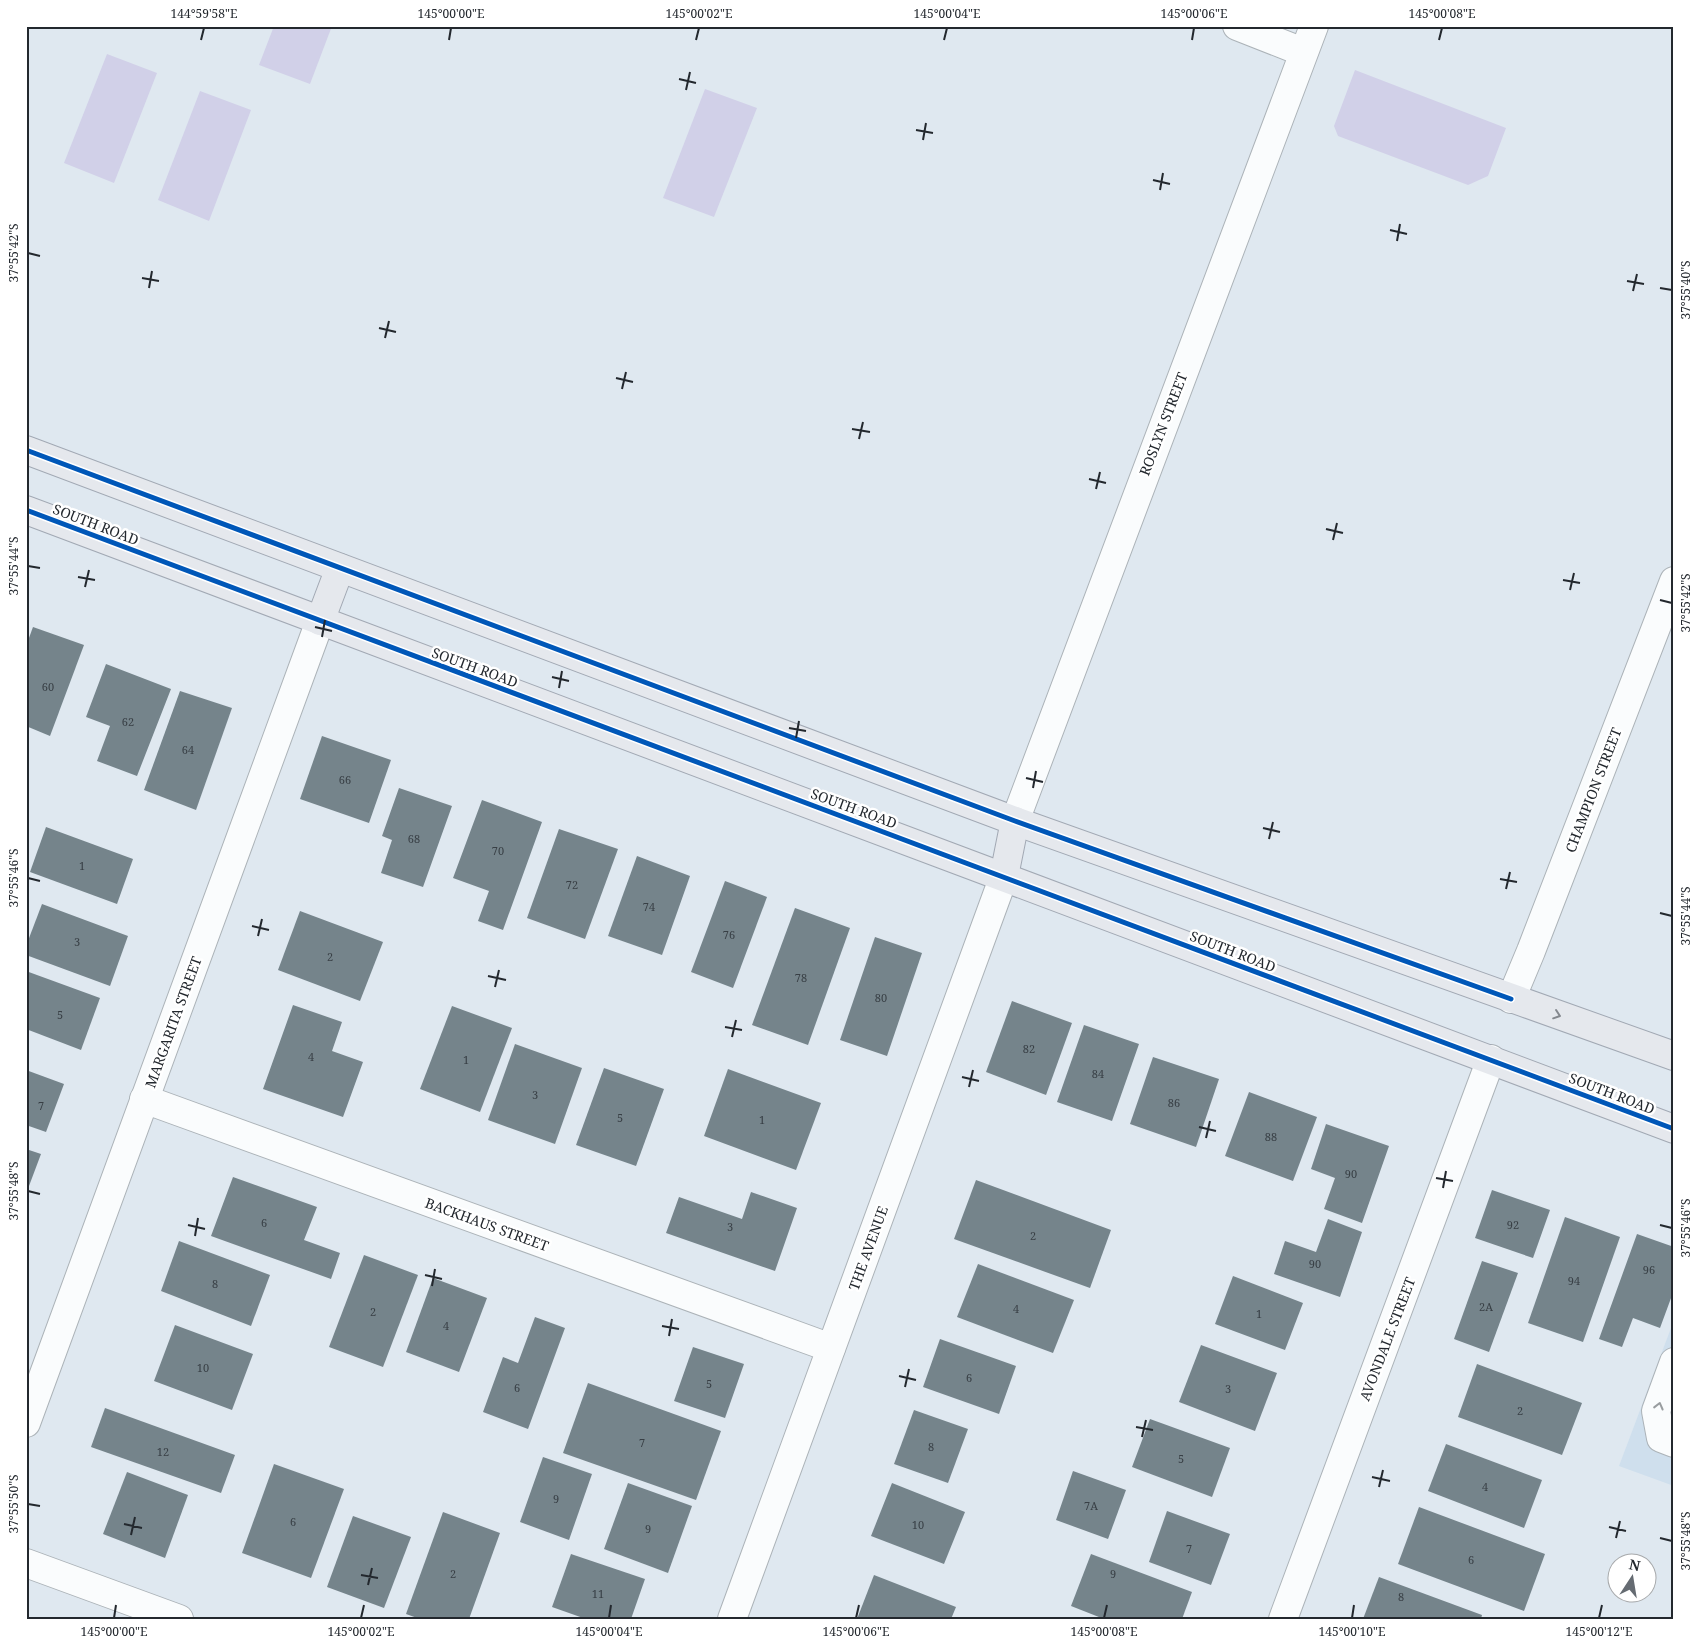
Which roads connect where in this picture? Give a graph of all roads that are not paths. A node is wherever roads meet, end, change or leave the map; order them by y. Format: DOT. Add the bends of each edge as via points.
graph roads {
  1 [pos="1237,26"];
  2 [pos="1314,26"];
  3 [pos="1303,52"];
  4 [pos="26,450"];
  5 [pos="26,510"];
  6 [pos="340,568"];
  7 [pos="1674,581"];
  8 [pos="320,621"];
  9 [pos="1015,821"];
  10 [pos="1004,876"];
  11 [pos="1511,999"];
  12 [pos="1674,1056"];
  13 [pos="1491,1059"];
  14 [pos="144,1099"];
  15 [pos="1674,1129"];
  16 [pos="831,1348"];
  17 [pos="1674,1362"];
  18 [pos="26,1423"];
  19 [pos="1674,1443"];
  20 [pos="26,1563"];
  21 [pos="179,1619"];
  22 [pos="732,1619"];
  23 [pos="1283,1619"];
  1 -- 3 [label="street"];
  2 -- 3 [label="street, ROSLYN STREET"];
  3 -- 9 [label="street, ROSLYN STREET"];
  4 -- 6 [label="main road"];
  5 -- 8 [label="main road, SOUTH ROAD"];
  6 -- 8 [label="main road"];
  6 -- 9 [label="main road"];
  7 -- 11 [label="street, CHAMPION STREET"];
  8 -- 10 [label="main road, SOUTH ROAD"];
  8 -- 14 [label="street, MARGARITA STREET"];
  9 -- 10 [label="main road"];
  9 -- 11 [label="main road"];
  10 -- 13 [label="main road, SOUTH ROAD"];
  10 -- 16 [label="street, THE AVENUE"];
  11 -- 12 [label="main road, one-way"];
  13 -- 15 [label="main road, SOUTH ROAD"];
  13 -- 23 [label="street, AVONDALE STREET"];
  14 -- 16 [label="street, BACKHAUS STREET"];
  14 -- 18 [label="street, MARGARITA STREET"];
  16 -- 22 [label="street, THE AVENUE"];
  19 -- 17 [label="street, one-way" via="1661,1438 1656,1411"];
  20 -- 21 [label="street"];
}
